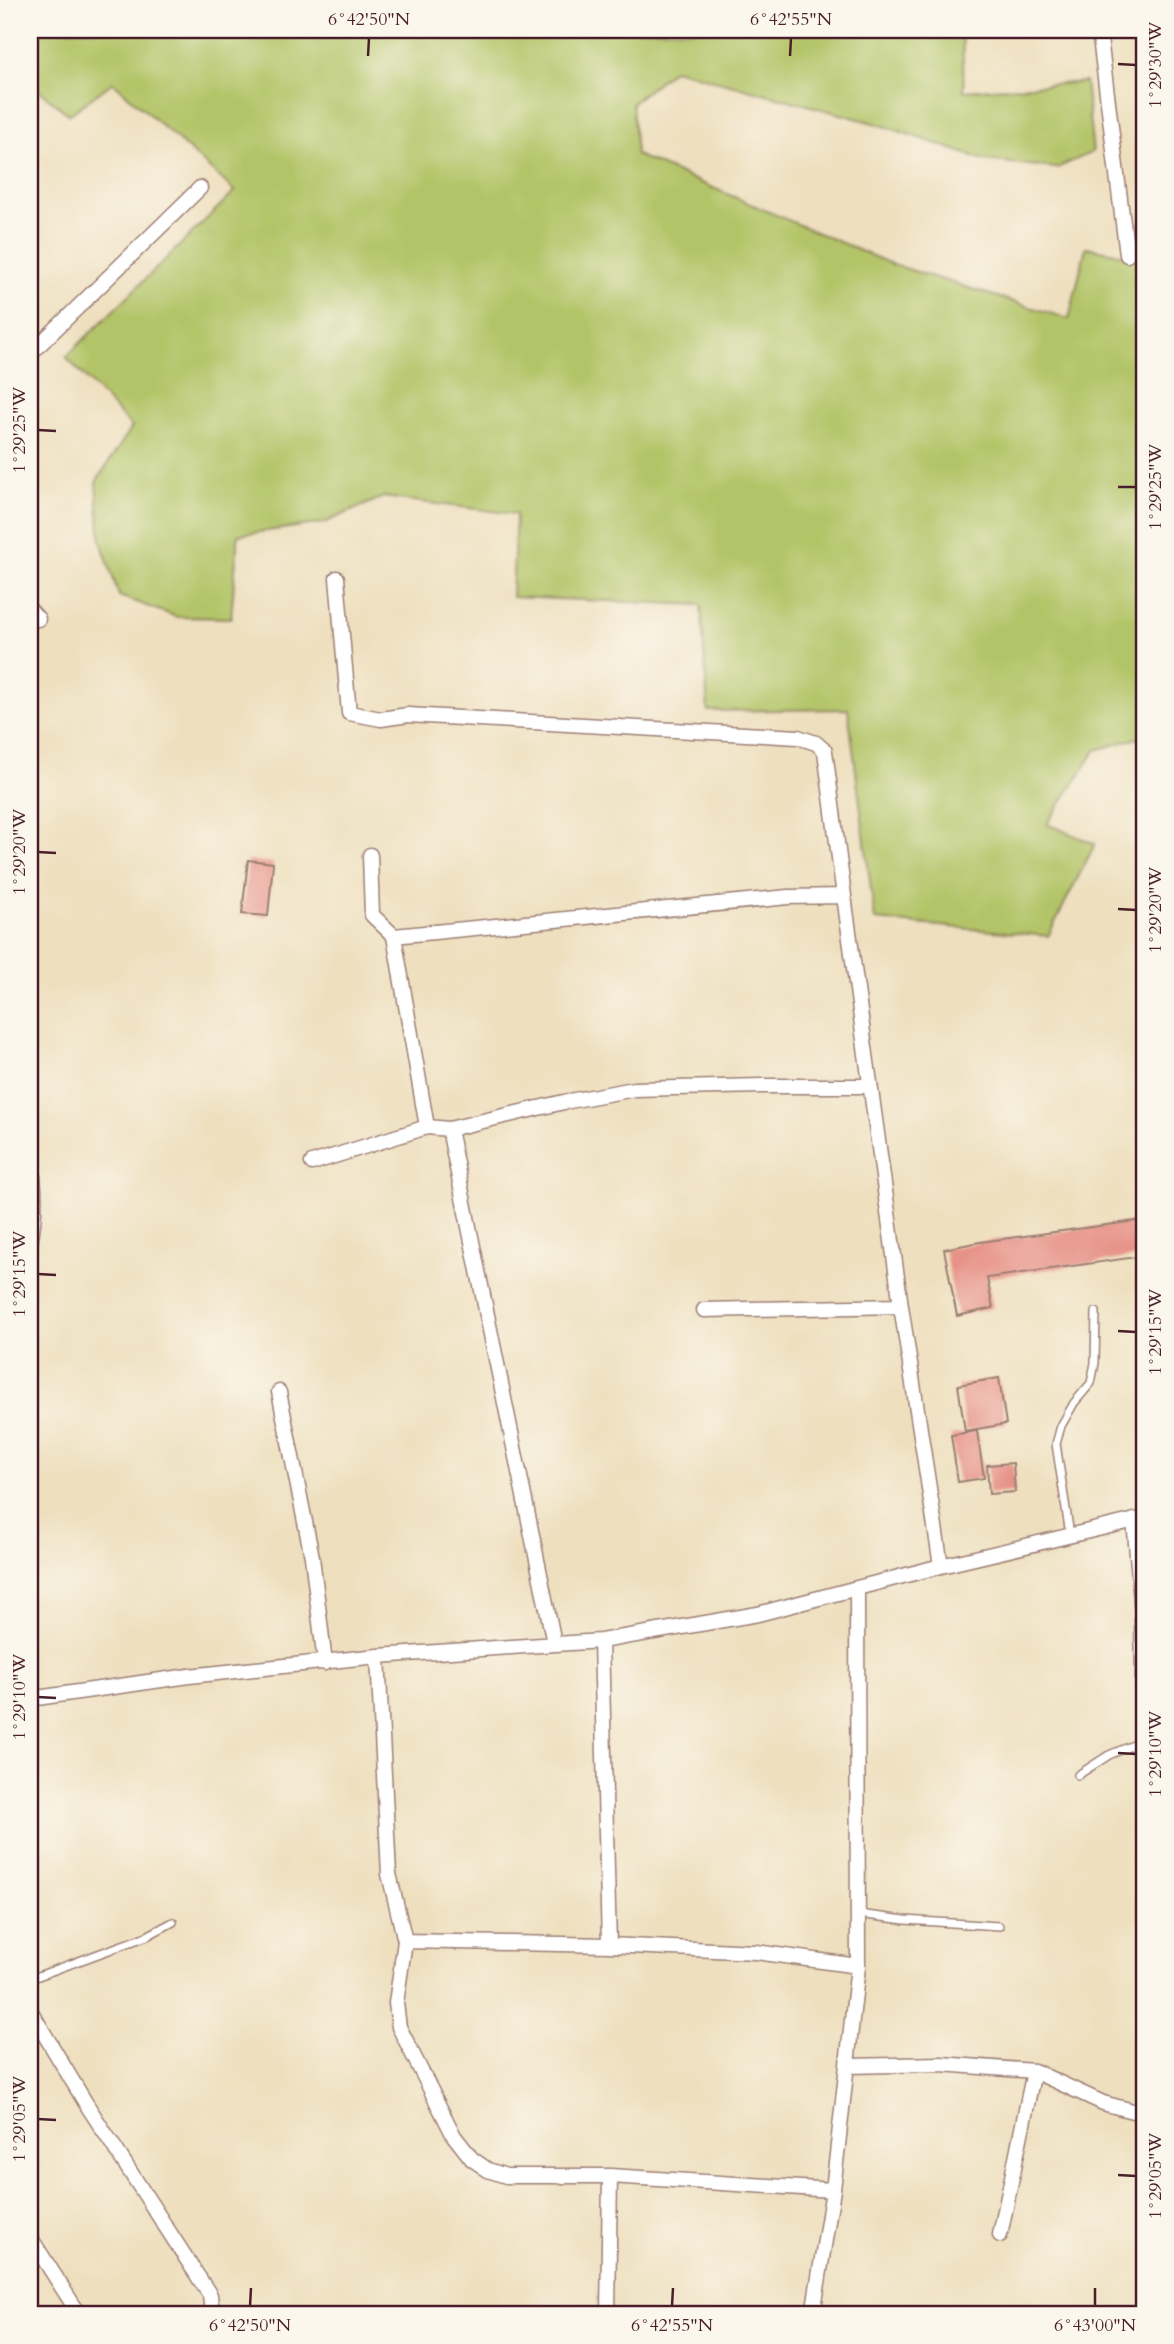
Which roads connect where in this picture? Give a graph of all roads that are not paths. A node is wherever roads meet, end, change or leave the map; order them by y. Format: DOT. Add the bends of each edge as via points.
graph roads {
  1 [pos="1099,30"];
  2 [pos="200,188"];
  3 [pos="1127,255"];
  4 [pos="30,354"];
  5 [pos="337,578"];
  6 [pos="370,855"];
  7 [pos="844,896"];
  8 [pos="394,936"];
  9 [pos="870,1086"];
  10 [pos="427,1127"];
  11 [pos="449,1129"];
  12 [pos="30,1157"];
  13 [pos="312,1163"];
  14 [pos="30,1243"];
  15 [pos="901,1306"];
  16 [pos="704,1310"];
  17 [pos="1096,1312"];
  18 [pos="279,1392"];
  19 [pos="1139,1519"];
  20 [pos="1070,1535"];
  21 [pos="941,1566"];
  22 [pos="856,1588"];
  23 [pos="601,1641"];
  24 [pos="554,1643"];
  25 [pos="378,1656"];
  26 [pos="325,1663"];
  27 [pos="30,1699"];
  28 [pos="1144,1740"];
  29 [pos="1144,1746"];
  30 [pos="1078,1775"];
  31 [pos="858,1914"];
  32 [pos="173,1922"];
  33 [pos="999,1926"];
  34 [pos="405,1941"];
  35 [pos="608,1945"];
  36 [pos="858,1966"];
  37 [pos="30,1979"];
  38 [pos="30,2010"];
  39 [pos="848,2066"];
  40 [pos="1034,2071"];
  41 [pos="1144,2114"];
  42 [pos="610,2176"];
  43 [pos="834,2190"];
  44 [pos="1000,2235"];
  45 [pos="30,2237"];
  46 [pos="79,2314"];
  47 [pos="212,2314"];
  48 [pos="608,2314"];
  49 [pos="813,2314"];
  1 -- 3 [label="street"];
  2 -- 4 [label="street"];
  5 -- 7 [label="street" via="349,713 382,719 408,715 798,737 816,743 825,751"];
  6 -- 8 [label="street" via="372,915"];
  7 -- 8 [label="street" via="788,897"];
  7 -- 9 [label="street"];
  8 -- 10 [label="street"];
  9 -- 11 [label="street" via="634,1089"];
  9 -- 15 [label="street"];
  10 -- 11 [label="street"];
  10 -- 13 [label="street"];
  11 -- 24 [label="street"];
  12 -- 14 [label="street" via="35,1183"];
  15 -- 16 [label="street"];
  15 -- 21 [label="street"];
  17 -- 20 [label="lane" via="1091,1383 1061,1426 1056,1444"];
  18 -- 26 [label="street" via="312,1557"];
  19 -- 20 [label="street"];
  19 -- 28 [label="street"];
  20 -- 21 [label="street"];
  21 -- 22 [label="street"];
  22 -- 23 [label="street" via="758,1614"];
  22 -- 31 [label="street"];
  23 -- 24 [label="street"];
  23 -- 35 [label="street"];
  24 -- 25 [label="street"];
  25 -- 26 [label="street"];
  25 -- 34 [label="street" via="389,1874"];
  26 -- 27 [label="street" via="189,1676"];
  28 -- 29 [label="street"];
  28 -- 30 [label="lane"];
  31 -- 33 [label="lane"];
  31 -- 36 [label="street"];
  32 -- 37 [label="lane"];
  34 -- 35 [label="street"];
  34 -- 42 [label="street" via="396,2003 399,2027 454,2136 472,2159 506,2176"];
  35 -- 36 [label="street" via="756,1952"];
  36 -- 39 [label="street"];
  38 -- 47 [label="street" via="210,2295"];
  39 -- 40 [label="street" via="941,2064"];
  39 -- 43 [label="street"];
  40 -- 41 [label="street" via="1104,2103"];
  40 -- 44 [label="street"];
  42 -- 43 [label="street"];
  42 -- 48 [label="street"];
  43 -- 49 [label="street"];
  45 -- 46 [label="street"];
}
